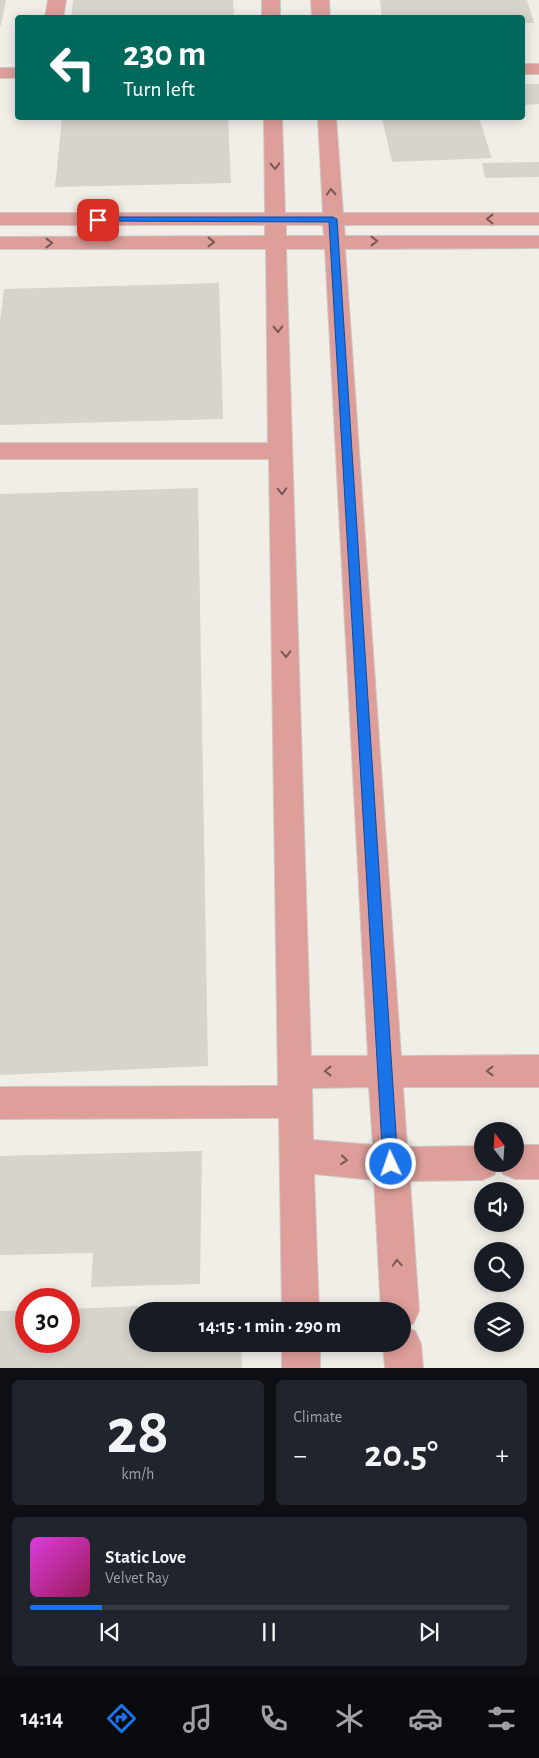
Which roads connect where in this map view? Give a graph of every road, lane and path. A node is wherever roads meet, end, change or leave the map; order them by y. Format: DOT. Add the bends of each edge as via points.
graph roads {
  1 [pos="57,0"];
  2 [pos="271,0"];
  3 [pos="320,0"];
  4 [pos="54,15"];
  5 [pos="271,15"];
  6 [pos="321,15"];
  7 [pos="525,69"];
  8 [pos="539,69"];
  9 [pos="0,73"];
  10 [pos="15,73"];
  11 [pos="273,120"];
  12 [pos="327,120"];
  13 [pos="0,219"];
  14 [pos="539,219"];
  15 [pos="334,230"];
  16 [pos="276,231"];
  17 [pos="539,242"];
  18 [pos="0,243"];
  19 [pos="0,450"];
  20 [pos="281,451"];
  21 [pos="385,1071"];
  22 [pos="539,1071"];
  23 [pos="295,1087"];
  24 [pos="0,1103"];
  25 [pos="296,1155"];
  26 [pos="524,1162"];
  27 [pos="539,1162"];
  28 [pos="474,1163"];
  29 [pos="391,1164"];
  30 [pos="300,1302"];
  31 [pos="399,1302"];
  32 [pos="301,1352"];
  33 [pos="403,1352"];
  34 [pos="301,1368"];
  35 [pos="404,1368"];
  1 -- 4 [label="street"];
  2 -- 5 [label="street"];
  3 -- 6 [label="street"];
  7 -- 8 [label="street"];
  9 -- 10 [label="street"];
  11 -- 16 [label="street, one-way"];
  15 -- 12 [label="street, one-way"];
  13 -- 16 [label="street"];
  14 -- 15 [label="street, one-way"];
  15 -- 16 [label="street"];
  15 -- 17 [label="street, one-way"];
  15 -- 21 [label="street"];
  18 -- 16 [label="street, one-way"];
  16 -- 20 [label="street, one-way"];
  19 -- 20 [label="street"];
  20 -- 23 [label="street, one-way"];
  22 -- 21 [label="street, one-way"];
  21 -- 23 [label="street, one-way"];
  21 -- 29 [label="street"];
  23 -- 24 [label="street"];
  23 -- 25 [label="street"];
  25 -- 29 [label="street, one-way"];
  25 -- 30 [label="street"];
  26 -- 27 [label="street"];
  28 -- 29 [label="street"];
  31 -- 29 [label="street, one-way"];
  32 -- 34 [label="street"];
  33 -- 35 [label="street"];
}
